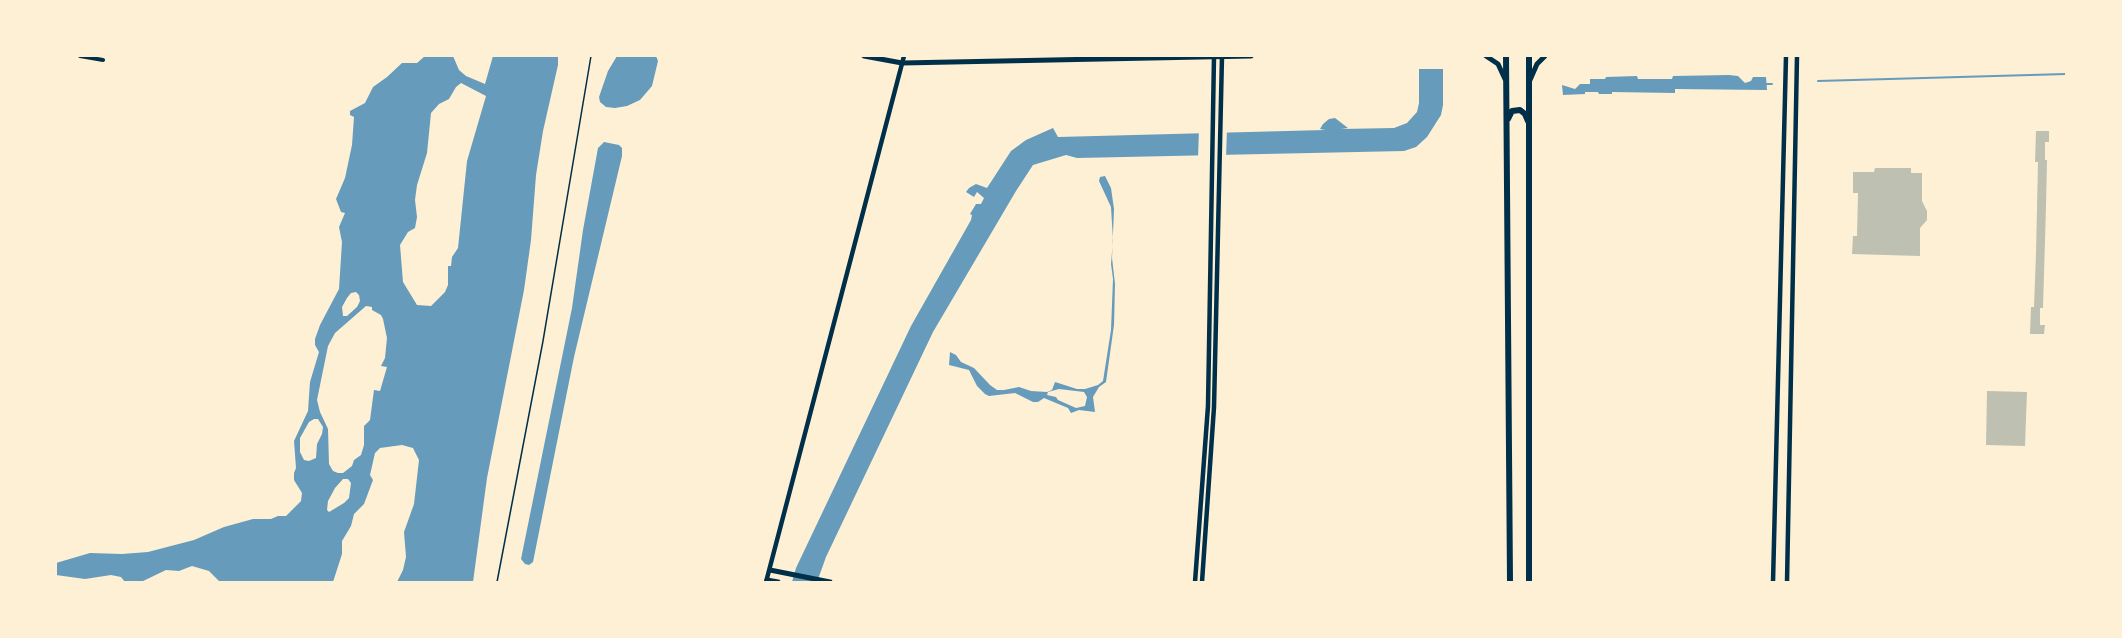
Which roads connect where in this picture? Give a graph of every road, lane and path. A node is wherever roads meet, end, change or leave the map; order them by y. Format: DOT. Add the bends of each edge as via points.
graph roads {
  1 [pos="80,56"];
  2 [pos="591,56"];
  3 [pos="864,56"];
  4 [pos="904,56"];
  5 [pos="1214,56"];
  6 [pos="1222,56"];
  7 [pos="1251,56"];
  8 [pos="1486,56"];
  9 [pos="1506,56"];
  10 [pos="1529,56"];
  11 [pos="1545,56"];
  12 [pos="1786,56"];
  13 [pos="1797,56"];
  14 [pos="104,60"];
  15 [pos="902,63"];
  16 [pos="1529,81"];
  17 [pos="1506,82"];
  18 [pos="1529,124"];
  19 [pos="1506,125"];
  20 [pos="770,570"];
  21 [pos="1529,580"];
  22 [pos="767,581"];
  23 [pos="1512,581"];
  24 [pos="497,582"];
  25 [pos="778,582"];
  26 [pos="830,582"];
  27 [pos="1195,582"];
  28 [pos="1202,582"];
  29 [pos="1522,582"];
  30 [pos="1773,582"];
  31 [pos="1787,582"];
  1 -- 14 [label="street"];
  2 -- 24 [label="path"];
  3 -- 15 [label="main road"];
  4 -- 15 [label="street"];
  5 -- 6 [label="main road"];
  5 -- 15 [label="main road"];
  5 -- 27 [label="street" via="1208,406"];
  6 -- 7 [label="main road"];
  6 -- 28 [label="street" via="1214,407"];
  8 -- 17 [label="main road" via="1498,64"];
  9 -- 17 [label="main road"];
  10 -- 16 [label="main road"];
  11 -- 16 [label="main road"];
  12 -- 30 [label="street"];
  13 -- 31 [label="street"];
  15 -- 20 [label="street"];
  16 -- 18 [label="main road"];
  17 -- 19 [label="main road"];
  18 -- 19 [label="main road" via="1525,114 1516,109"];
  18 -- 21 [label="main road"];
  19 -- 23 [label="main road"];
  20 -- 22 [label="street"];
  20 -- 26 [label="main road"];
  21 -- 29 [label="main road"];
  22 -- 25 [label="main road"];
}
